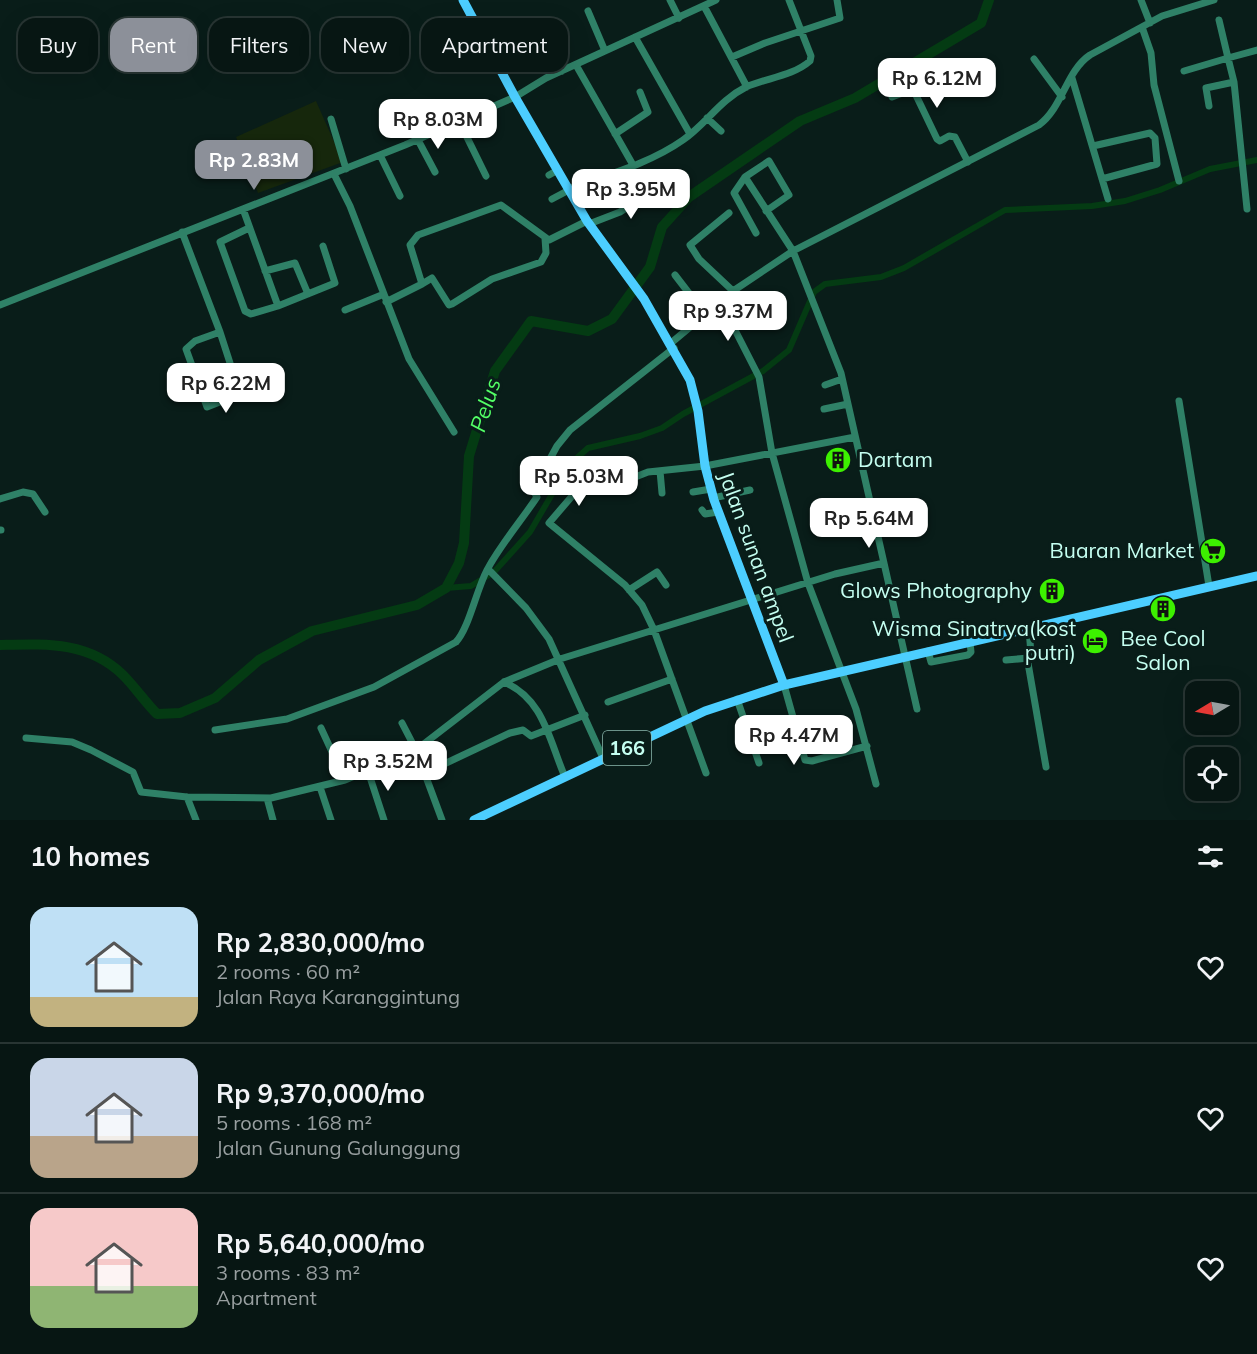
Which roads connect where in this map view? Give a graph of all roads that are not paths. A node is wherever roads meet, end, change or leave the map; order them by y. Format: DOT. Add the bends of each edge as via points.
graph roads {
  1 [pos="463,0"];
  2 [pos="670,0"];
  3 [pos="716,0"];
  4 [pos="789,0"];
  5 [pos="837,0"];
  6 [pos="1141,0"];
  7 [pos="1214,0"];
  8 [pos="704,6"];
  9 [pos="588,11"];
  10 [pos="679,18"];
  11 [pos="1219,20"];
  12 [pos="1150,23"];
  13 [pos="1142,27"];
  14 [pos="802,31"];
  15 [pos="635,38"];
  16 [pos="1257,50"];
  17 [pos="605,51"];
  18 [pos="732,57"];
  19 [pos="1034,58"];
  20 [pos="1228,58"];
  21 [pos="576,65"];
  22 [pos="568,68"];
  23 [pos="1184,71"];
  24 [pos="560,72"];
  25 [pos="1072,78"];
  26 [pos="1234,82"];
  27 [pos="747,87"];
  28 [pos="640,92"];
  29 [pos="515,97"];
  30 [pos="892,97"];
  31 [pos="1062,97"];
  32 [pos="1209,106"];
  33 [pos="707,118"];
  34 [pos="331,119"];
  35 [pos="459,121"];
  36 [pos="721,131"];
  37 [pos="615,134"];
  38 [pos="690,134"];
  39 [pos="418,140"];
  40 [pos="1092,146"];
  41 [pos="380,155"];
  42 [pos="968,162"];
  43 [pos="633,165"];
  44 [pos="346,169"];
  45 [pos="435,172"];
  46 [pos="334,174"];
  47 [pos="486,176"];
  48 [pos="745,177"];
  49 [pos="1102,178"];
  50 [pos="1179,181"];
  51 [pos="658,187"];
  52 [pos="568,190"];
  53 [pos="400,196"];
  54 [pos="552,199"];
  55 [pos="1108,199"];
  56 [pos="1247,208"];
  57 [pos="243,209"];
  58 [pos="766,211"];
  59 [pos="729,213"];
  60 [pos="588,222"];
  61 [pos="249,228"];
  62 [pos="182,232"];
  63 [pos="756,233"];
  64 [pos="545,238"];
  65 [pos="323,246"];
  66 [pos="793,251"];
  67 [pos="265,271"];
  68 [pos="675,275"];
  69 [pos="422,284"];
  70 [pos="733,291"];
  71 [pos="308,294"];
  72 [pos="384,294"];
  73 [pos="386,302"];
  74 [pos="0,305"];
  75 [pos="716,305"];
  76 [pos="278,306"];
  77 [pos="345,310"];
  78 [pos="705,314"];
  79 [pos="220,332"];
  80 [pos="672,346"];
  81 [pos="842,379"];
  82 [pos="825,385"];
  83 [pos="1179,401"];
  84 [pos="848,404"];
  85 [pos="824,409"];
  86 [pos="454,432"];
  87 [pos="855,437"];
  88 [pos="772,453"];
  89 [pos="705,466"];
  90 [pos="660,471"];
  91 [pos="750,490"];
  92 [pos="693,492"];
  93 [pos="662,493"];
  94 [pos="712,493"];
  95 [pos="0,499"];
  96 [pos="702,510"];
  97 [pos="45,512"];
  98 [pos="718,512"];
  99 [pos="884,563"];
  100 [pos="488,569"];
  101 [pos="1257,576"];
  102 [pos="808,583"];
  103 [pos="666,585"];
  104 [pos="1209,586"];
  105 [pos="629,590"];
  106 [pos="752,601"];
  107 [pos="1029,629"];
  108 [pos="654,630"];
  109 [pos="903,656"];
  110 [pos="1029,658"];
  111 [pos="560,659"];
  112 [pos="1006,660"];
  113 [pos="843,671"];
  114 [pos="672,679"];
  115 [pos="504,682"];
  116 [pos="784,684"];
  117 [pos="737,699"];
  118 [pos="608,702"];
  119 [pos="917,709"];
  120 [pos="585,715"];
  121 [pos="688,719"];
  122 [pos="402,723"];
  123 [pos="321,728"];
  124 [pos="215,730"];
  125 [pos="546,732"];
  126 [pos="26,738"];
  127 [pos="867,746"];
  128 [pos="416,750"];
  129 [pos="603,758"];
  130 [pos="759,763"];
  131 [pos="1046,767"];
  132 [pos="368,771"];
  133 [pos="425,773"];
  134 [pos="706,773"];
  135 [pos="565,777"];
  136 [pos="345,780"];
  137 [pos="876,784"];
  138 [pos="320,787"];
  139 [pos="187,797"];
  140 [pos="267,798"];
  141 [pos="196,820"];
  142 [pos="273,820"];
  143 [pos="331,820"];
  144 [pos="384,820"];
  145 [pos="442,820"];
  146 [pos="474,820"];
  1 -- 29 [label="main road, Jalan sunan ampel"];
  2 -- 10 [label="street"];
  3 -- 8 [label="street"];
  4 -- 14 [label="street"];
  5 -- 14 [label="street" via="842,16"];
  6 -- 12 [label="street"];
  7 -- 12 [label="street"];
  8 -- 10 [label="street"];
  8 -- 18 [label="street"];
  9 -- 17 [label="street"];
  10 -- 15 [label="street"];
  11 -- 20 [label="street"];
  12 -- 13 [label="street"];
  13 -- 25 [label="street" via="1084,59"];
  13 -- 50 [label="street"];
  14 -- 18 [label="street"];
  14 -- 27 [label="street" via="810,62"];
  15 -- 17 [label="street"];
  15 -- 38 [label="street"];
  16 -- 20 [label="street"];
  17 -- 21 [label="street"];
  18 -- 27 [label="street"];
  19 -- 31 [label="street"];
  20 -- 23 [label="street"];
  20 -- 26 [label="street"];
  21 -- 22 [label="street"];
  21 -- 37 [label="street"];
  24 -- 29 [label="street"];
  25 -- 31 [label="street"];
  25 -- 40 [label="street"];
  26 -- 32 [label="street" via="1206,88"];
  26 -- 56 [label="street"];
  27 -- 33 [label="street" via="724,101"];
  28 -- 37 [label="street" via="648,112"];
  29 -- 35 [label="street"];
  29 -- 52 [label="main road, Jalan sunan ampel" via="553,173"];
  30 -- 42 [label="street" via="913,89 937,139 955,137"];
  31 -- 42 [label="street" via="1039,125"];
  33 -- 36 [label="street"];
  33 -- 38 [label="street"];
  34 -- 44 [label="street"];
  35 -- 39 [label="street"];
  35 -- 47 [label="street"];
  37 -- 43 [label="street"];
  38 -- 43 [label="street"];
  39 -- 41 [label="street"];
  39 -- 45 [label="street"];
  40 -- 49 [label="street"];
  40 -- 49 [label="street" via="1149,133 1155,138 1157,164"];
  41 -- 44 [label="street"];
  41 -- 53 [label="street"];
  42 -- 66 [label="street"];
  43 -- 52 [label="street"];
  44 -- 46 [label="street"];
  46 -- 57 [label="street"];
  46 -- 72 [label="street"];
  48 -- 58 [label="street"];
  48 -- 58 [label="street" via="771,162 789,195"];
  48 -- 63 [label="street" via="734,193"];
  49 -- 55 [label="street"];
  51 -- 60 [label="street" via="624,209"];
  52 -- 54 [label="street"];
  52 -- 60 [label="main road, Jalan sunan ampel"];
  57 -- 61 [label="street"];
  57 -- 62 [label="street"];
  58 -- 66 [label="street"];
  59 -- 70 [label="street" via="690,245"];
  60 -- 64 [label="street" via="554,239"];
  60 -- 80 [label="main road, Jalan sunan ampel" via="644,299"];
  61 -- 67 [label="street"];
  61 -- 76 [label="street" via="220,242 245,311 251,314"];
  62 -- 74 [label="street"];
  62 -- 79 [label="street"];
  64 -- 69 [label="street" via="542,262 492,279 452,304 432,278"];
  64 -- 69 [label="street" via="501,206 418,235 410,245 410,253"];
  65 -- 71 [label="street" via="336,281"];
  66 -- 70 [label="street"];
  66 -- 81 [label="street"];
  67 -- 71 [label="street" via="295,262"];
  67 -- 76 [label="street"];
  68 -- 78 [label="street"];
  69 -- 73 [label="street"];
  70 -- 75 [label="street"];
  71 -- 76 [label="street"];
  72 -- 73 [label="street"];
  72 -- 77 [label="street"];
  73 -- 86 [label="street" via="415,372"];
  75 -- 78 [label="street"];
  75 -- 88 [label="street" via="735,330 759,378"];
  78 -- 80 [label="street"];
  79 -- 79 [label="street" via="195,341 186,349 207,407 240,394"];
  80 -- 89 [label="main road, Jalan sunan ampel" via="696,399"];
  80 -- 100 [label="street" via="568,433 533,491 537,496"];
  81 -- 82 [label="street"];
  81 -- 84 [label="street"];
  83 -- 104 [label="street"];
  84 -- 85 [label="street"];
  84 -- 87 [label="street"];
  87 -- 88 [label="street"];
  87 -- 99 [label="street"];
  88 -- 89 [label="street"];
  88 -- 102 [label="street"];
  89 -- 90 [label="street"];
  89 -- 94 [label="main road, Jalan sunan ampel"];
  90 -- 93 [label="street"];
  90 -- 105 [label="street" via="625,481 590,479 549,523"];
  91 -- 94 [label="street"];
  92 -- 94 [label="street"];
  94 -- 98 [label="main road, Jalan sunan ampel"];
  95 -- 97 [label="street" via="23,492 33,494"];
  96 -- 98 [label="street" via="705,514"];
  98 -- 106 [label="main road, Jalan sunan ampel"];
  99 -- 102 [label="street"];
  99 -- 109 [label="street"];
  100 -- 111 [label="street" via="526,608"];
  100 -- 124 [label="street" via="464,634 447,649 374,687 287,719"];
  101 -- 104 [label="main road"];
  102 -- 106 [label="street"];
  102 -- 113 [label="street"];
  103 -- 105 [label="street" via="657,572"];
  104 -- 107 [label="main road"];
  105 -- 108 [label="street" via="642,605"];
  106 -- 108 [label="street"];
  106 -- 116 [label="main road, Jalan sunan ampel"];
  107 -- 109 [label="main road"];
  107 -- 110 [label="street"];
  108 -- 111 [label="street"];
  108 -- 114 [label="street"];
  109 -- 113 [label="main road"];
  109 -- 119 [label="street"];
  110 -- 112 [label="street"];
  110 -- 131 [label="street"];
  111 -- 115 [label="street"];
  111 -- 120 [label="street"];
  113 -- 116 [label="main road"];
  113 -- 127 [label="street"];
  114 -- 118 [label="street"];
  114 -- 121 [label="street"];
  115 -- 125 [label="street" via="536,705"];
  115 -- 128 [label="street"];
  116 -- 117 [label="main road, 166"];
  116 -- 127 [label="street" via="805,760"];
  117 -- 121 [label="main road, 166"];
  117 -- 130 [label="street"];
  120 -- 125 [label="street"];
  120 -- 129 [label="street"];
  121 -- 129 [label="main road, 166"];
  121 -- 134 [label="street"];
  122 -- 128 [label="street"];
  123 -- 136 [label="street"];
  125 -- 133 [label="street" via="531,736 523,730 510,733"];
  125 -- 135 [label="street"];
  126 -- 139 [label="street" via="72,742 133,772 141,792"];
  127 -- 137 [label="street"];
  128 -- 132 [label="street"];
  128 -- 133 [label="street"];
  129 -- 135 [label="main road, 166"];
  132 -- 136 [label="street"];
  132 -- 144 [label="street"];
  133 -- 145 [label="street"];
  135 -- 146 [label="main road, 166"];
  136 -- 138 [label="street"];
  138 -- 140 [label="street"];
  138 -- 143 [label="street"];
  139 -- 140 [label="street"];
  139 -- 141 [label="street"];
  140 -- 142 [label="street"];
}
